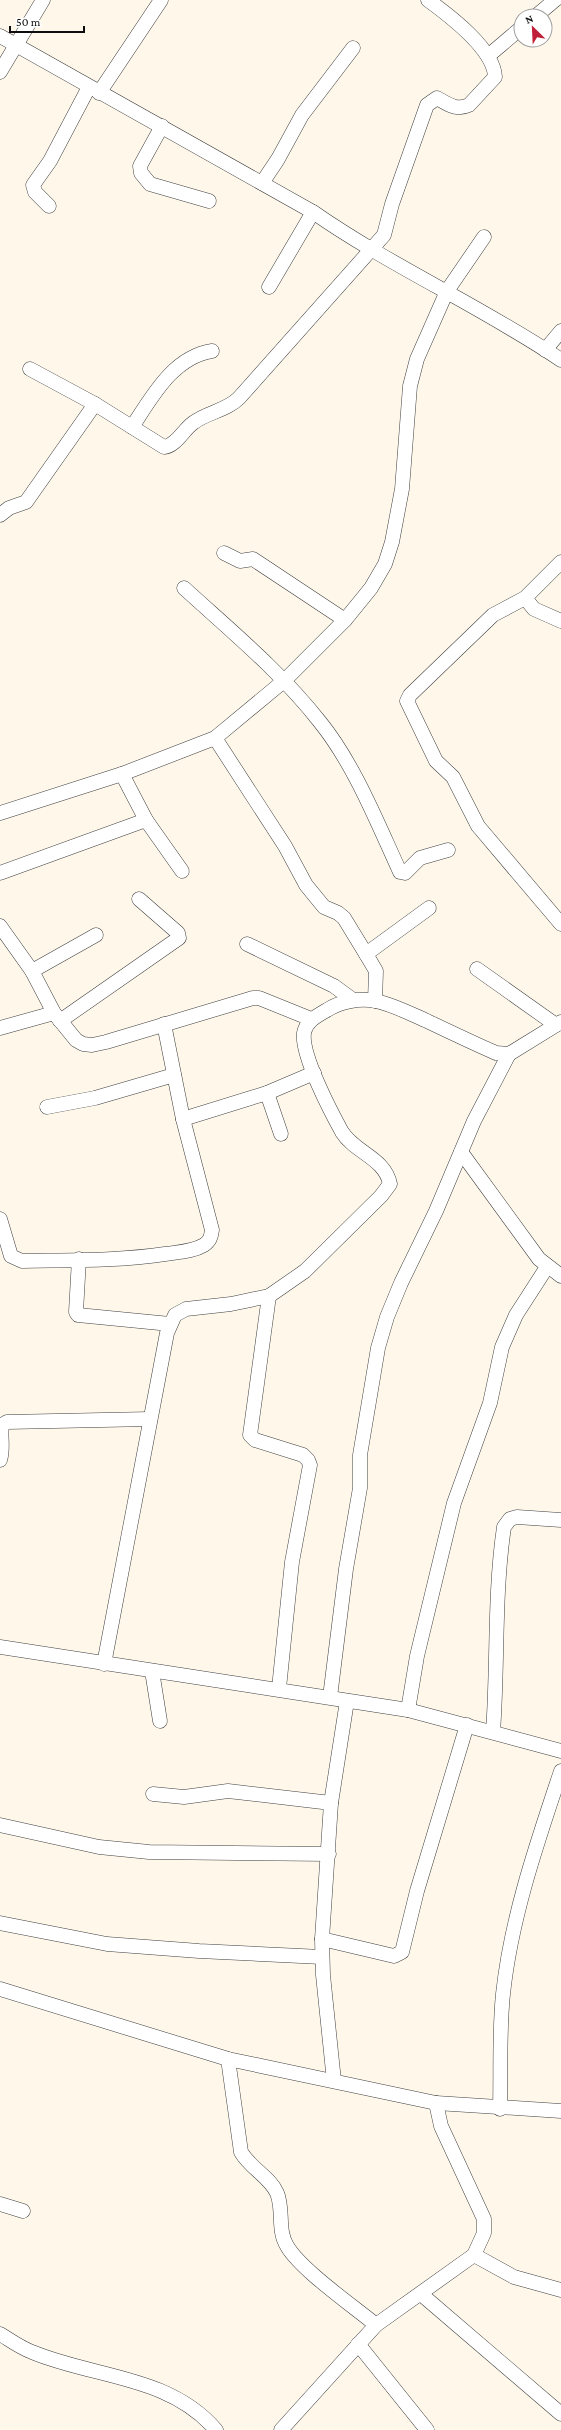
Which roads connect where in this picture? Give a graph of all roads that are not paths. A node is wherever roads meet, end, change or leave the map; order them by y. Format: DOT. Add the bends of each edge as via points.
graph roads {
  1 [pos="43,0"];
  2 [pos="161,0"];
  3 [pos="428,0"];
  4 [pos="555,0"];
  5 [pos="546,8"];
  6 [pos="513,35"];
  7 [pos="0,36"];
  8 [pos="17,44"];
  9 [pos="353,48"];
  10 [pos="488,56"];
  11 [pos="0,72"];
  12 [pos="94,90"];
  13 [pos="162,126"];
  14 [pos="262,183"];
  15 [pos="209,201"];
  16 [pos="49,206"];
  17 [pos="313,212"];
  18 [pos="484,237"];
  19 [pos="371,250"];
  20 [pos="269,287"];
  21 [pos="447,290"];
  22 [pos="561,331"];
  23 [pos="545,350"];
  24 [pos="212,352"];
  25 [pos="561,360"];
  26 [pos="30,369"];
  27 [pos="95,404"];
  28 [pos="132,427"];
  29 [pos="0,515"];
  30 [pos="224,553"];
  31 [pos="561,562"];
  32 [pos="184,588"];
  33 [pos="524,598"];
  34 [pos="345,620"];
  35 [pos="561,621"];
  36 [pos="285,680"];
  37 [pos="215,738"];
  38 [pos="122,774"];
  39 [pos="0,813"];
  40 [pos="146,820"];
  41 [pos="448,850"];
  42 [pos="182,871"];
  43 [pos="0,873"];
  44 [pos="139,900"];
  45 [pos="429,908"];
  46 [pos="561,924"];
  47 [pos="0,926"];
  48 [pos="96,935"];
  49 [pos="247,944"];
  50 [pos="366,954"];
  51 [pos="477,969"];
  52 [pos="32,971"];
  53 [pos="353,1000"];
  54 [pos="375,1001"];
  55 [pos="57,1017"];
  56 [pos="312,1019"];
  57 [pos="164,1024"];
  58 [pos="558,1024"];
  59 [pos="0,1028"];
  60 [pos="509,1054"];
  61 [pos="314,1073"];
  62 [pos="174,1075"];
  63 [pos="267,1093"];
  64 [pos="47,1107"];
  65 [pos="184,1119"];
  66 [pos="280,1134"];
  67 [pos="461,1152"];
  68 [pos="0,1219"];
  69 [pos="79,1259"];
  70 [pos="547,1267"];
  71 [pos="561,1276"];
  72 [pos="269,1296"];
  73 [pos="170,1324"];
  74 [pos="150,1420"];
  75 [pos="0,1460"];
  76 [pos="561,1520"];
  77 [pos="0,1646"];
  78 [pos="104,1664"];
  79 [pos="152,1671"];
  80 [pos="279,1688"];
  81 [pos="330,1697"];
  82 [pos="346,1701"];
  83 [pos="408,1710"];
  84 [pos="160,1722"];
  85 [pos="467,1725"];
  86 [pos="493,1732"];
  87 [pos="561,1751"];
  88 [pos="561,1771"];
  89 [pos="153,1794"];
  90 [pos="331,1803"];
  91 [pos="0,1825"];
  92 [pos="329,1854"];
  93 [pos="0,1922"];
  94 [pos="322,1939"];
  95 [pos="322,1957"];
  96 [pos="0,1989"];
  97 [pos="228,2059"];
  98 [pos="334,2081"];
  99 [pos="436,2103"];
  100 [pos="500,2109"];
  101 [pos="561,2112"];
  102 [pos="0,2204"];
  103 [pos="23,2211"];
  104 [pos="474,2255"];
  105 [pos="561,2290"];
  106 [pos="421,2294"];
  107 [pos="376,2325"];
  108 [pos="0,2334"];
  109 [pos="358,2344"];
  110 [pos="561,2414"];
  111 [pos="420,2427"];
  112 [pos="216,2430"];
  113 [pos="281,2430"];
  1 -- 8 [label="street"];
  2 -- 12 [label="street"];
  3 -- 10 [label="street" via="468,34"];
  4 -- 5 [label="street"];
  6 -- 10 [label="street"];
  7 -- 8 [label="street"];
  8 -- 11 [label="street"];
  8 -- 12 [label="street"];
  9 -- 14 [label="street" via="302,115 278,160"];
  10 -- 19 [label="street" via="495,68 495,77 469,105 455,108 437,98 428,105 392,204 384,235"];
  12 -- 13 [label="street"];
  12 -- 16 [label="street" via="33,185 35,192"];
  13 -- 14 [label="street"];
  13 -- 15 [label="street" via="140,166 144,178 150,184"];
  14 -- 17 [label="street"];
  17 -- 19 [label="street"];
  17 -- 20 [label="street"];
  18 -- 21 [label="street"];
  19 -- 21 [label="street"];
  19 -- 28 [label="street" via="233,404 194,422 164,447"];
  21 -- 23 [label="street"];
  21 -- 34 [label="street" via="417,359 410,386 402,489 392,542 385,564 371,588"];
  22 -- 23 [label="street"];
  23 -- 25 [label="street"];
  24 -- 28 [label="street" via="193,357 166,379"];
  26 -- 27 [label="street"];
  27 -- 28 [label="street"];
  27 -- 29 [label="street" via="26,502"];
  30 -- 34 [label="street" via="240,561 253,559"];
  31 -- 33 [label="street"];
  32 -- 36 [label="street"];
  33 -- 35 [label="street" via="534,609"];
  33 -- 46 [label="street" via="493,615 410,695 407,701 436,761 457,782 478,826"];
  34 -- 36 [label="street"];
  36 -- 37 [label="street"];
  36 -- 41 [label="street" via="321,723 342,755 400,872 405,873 420,858"];
  37 -- 38 [label="street"];
  37 -- 50 [label="street" via="285,846 306,884 324,907 344,918"];
  38 -- 39 [label="street"];
  38 -- 40 [label="street"];
  40 -- 42 [label="street"];
  40 -- 43 [label="street"];
  44 -- 55 [label="street" via="178,933 179,938"];
  45 -- 50 [label="street"];
  47 -- 52 [label="street"];
  48 -- 52 [label="street"];
  49 -- 53 [label="street" via="334,986"];
  50 -- 54 [label="street" via="376,972"];
  51 -- 58 [label="street"];
  52 -- 55 [label="street"];
  53 -- 54 [label="street"];
  53 -- 56 [label="street" via="331,1007"];
  54 -- 60 [label="street" via="394,1006 496,1053"];
  55 -- 57 [label="street" via="76,1040 83,1044 92,1044"];
  55 -- 59 [label="street"];
  56 -- 57 [label="street" via="259,998"];
  56 -- 61 [label="street" via="304,1032 305,1047"];
  57 -- 62 [label="street"];
  58 -- 60 [label="street"];
  60 -- 67 [label="street"];
  61 -- 63 [label="street"];
  61 -- 72 [label="street" via="342,1132 351,1143 379,1163 388,1173 390,1184 305,1271"];
  62 -- 64 [label="street" via="95,1098"];
  62 -- 65 [label="street"];
  63 -- 65 [label="street"];
  63 -- 66 [label="street"];
  65 -- 69 [label="street" via="212,1230 211,1238 192,1250 120,1258"];
  67 -- 70 [label="street"];
  67 -- 81 [label="street" via="401,1283 378,1348 360,1454 360,1488 346,1569"];
  68 -- 69 [label="street" via="8,1249 16,1260"];
  69 -- 73 [label="street" via="76,1312 78,1315"];
  70 -- 71 [label="street"];
  70 -- 83 [label="street" via="516,1316 502,1347 490,1403 454,1503 417,1656"];
  72 -- 73 [label="street" via="231,1304 186,1309 175,1315"];
  72 -- 80 [label="street" via="250,1435 255,1440 303,1455 310,1465 292,1562"];
  73 -- 74 [label="street"];
  74 -- 75 [label="street" via="8,1422 2,1425 0,1430"];
  74 -- 78 [label="street"];
  76 -- 86 [label="street" via="517,1517 510,1519 504,1527 498,1590"];
  77 -- 78 [label="street"];
  78 -- 79 [label="street"];
  79 -- 80 [label="street"];
  79 -- 84 [label="street"];
  80 -- 81 [label="street"];
  81 -- 82 [label="street"];
  82 -- 83 [label="street"];
  82 -- 90 [label="street"];
  83 -- 85 [label="street"];
  85 -- 86 [label="street"];
  85 -- 94 [label="street" via="402,1952 394,1956"];
  86 -- 87 [label="street"];
  88 -- 100 [label="street" via="526,1882 508,1959 503,1994"];
  89 -- 90 [label="street" via="184,1797 228,1791"];
  90 -- 92 [label="street"];
  91 -- 92 [label="street" via="99,1847 149,1852"];
  92 -- 94 [label="street"];
  93 -- 95 [label="street" via="107,1944"];
  94 -- 95 [label="street"];
  95 -- 98 [label="street"];
  96 -- 97 [label="street"];
  97 -- 98 [label="street"];
  97 -- 107 [label="street" via="241,2152 247,2163 273,2186 277,2193 281,2231 286,2246 300,2262"];
  98 -- 99 [label="street"];
  99 -- 100 [label="street"];
  99 -- 104 [label="street" via="443,2133 484,2220 484,2233"];
  100 -- 101 [label="street"];
  102 -- 103 [label="street"];
  104 -- 105 [label="street" via="514,2277"];
  104 -- 106 [label="street"];
  106 -- 107 [label="street"];
  106 -- 110 [label="street"];
  107 -- 109 [label="street"];
  108 -- 112 [label="street" via="31,2352 159,2389 193,2408"];
  109 -- 111 [label="street"];
  109 -- 113 [label="street"];
}
